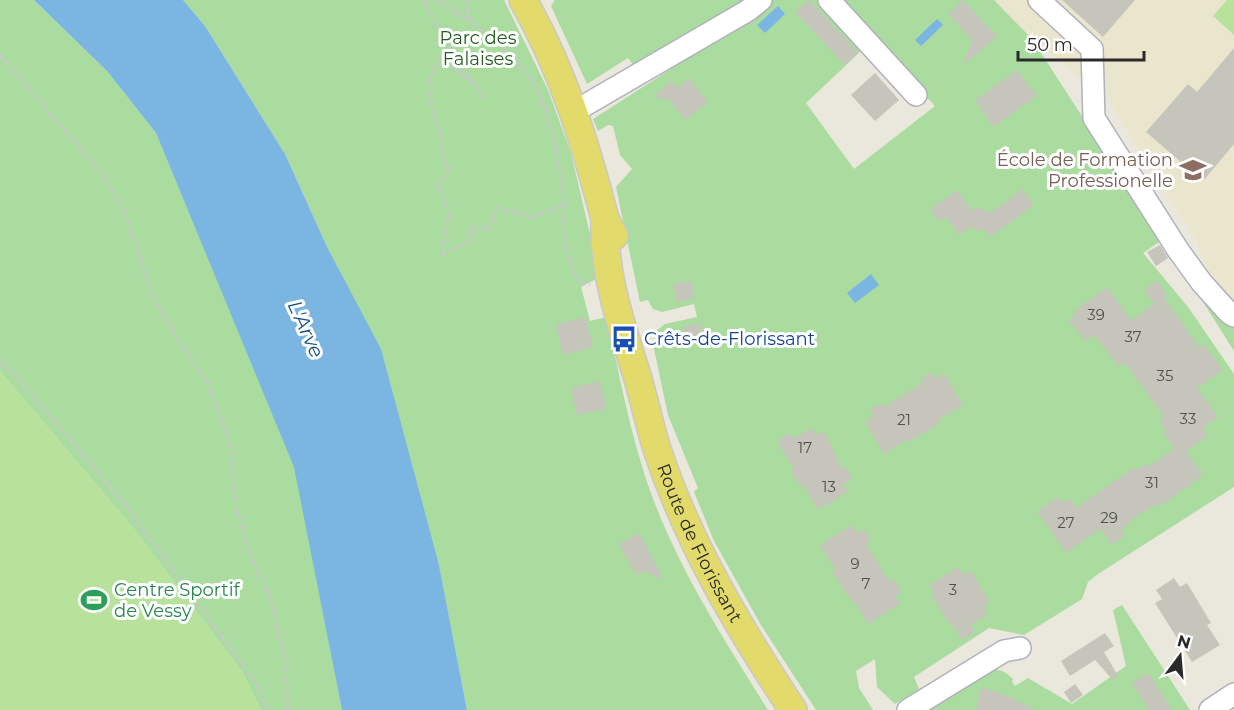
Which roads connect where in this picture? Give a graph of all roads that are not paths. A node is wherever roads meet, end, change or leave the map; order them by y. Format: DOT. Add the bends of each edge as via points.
graph roads {
  1 [pos="761,0"];
  2 [pos="829,0"];
  3 [pos="1040,0"];
  4 [pos="526,1"];
  5 [pos="916,95"];
  6 [pos="575,111"];
  7 [pos="1234,316"];
  8 [pos="1020,648"];
  9 [pos="1234,694"];
  10 [pos="793,710"];
  11 [pos="908,710"];
  12 [pos="1210,710"];
  1 -- 6 [label="street"];
  2 -- 5 [label="street"];
  3 -- 7 [label="street" via="1092,49 1094,118 1178,250 1202,283"];
  4 -- 6 [label="main road, Route de Florissant"];
  6 -- 10 [label="main road, Route de Florissant" via="605,219 618,244 635,324 634,365 657,449 710,572"];
  8 -- 11 [label="street" via="1004,651"];
  9 -- 12 [label="street"];
}
